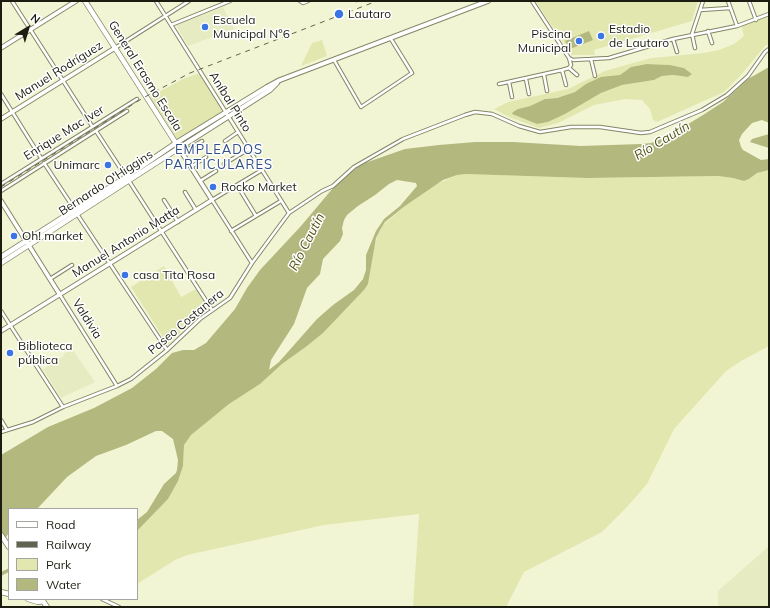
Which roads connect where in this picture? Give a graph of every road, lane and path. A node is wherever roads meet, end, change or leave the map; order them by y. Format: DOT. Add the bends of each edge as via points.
graph roads {
  1 [pos="12,1"];
  2 [pos="76,1"];
  3 [pos="85,1"];
  4 [pos="156,1"];
  5 [pos="189,1"];
  6 [pos="229,1"];
  7 [pos="300,1"];
  8 [pos="308,1"];
  9 [pos="488,1"];
  10 [pos="532,1"];
  11 [pos="703,1"];
  12 [pos="728,1"];
  13 [pos="749,1"];
  14 [pos="730,8"];
  15 [pos="700,10"];
  16 [pos="769,14"];
  17 [pos="166,16"];
  18 [pos="756,20"];
  19 [pos="171,25"];
  20 [pos="737,26"];
  21 [pos="30,30"];
  22 [pos="708,31"];
  23 [pos="692,34"];
  24 [pos="391,39"];
  25 [pos="673,39"];
  26 [pos="712,43"];
  27 [pos="1,48"];
  28 [pos="115,48"];
  29 [pos="695,48"];
  30 [pos="769,49"];
  31 [pos="677,52"];
  32 [pos="570,58"];
  33 [pos="591,59"];
  34 [pos="334,60"];
  35 [pos="569,68"];
  36 [pos="562,70"];
  37 [pos="544,75"];
  38 [pos="577,75"];
  39 [pos="595,76"];
  40 [pos="526,79"];
  41 [pos="63,80"];
  42 [pos="509,82"];
  43 [pos="499,84"];
  44 [pos="566,85"];
  45 [pos="547,91"];
  46 [pos="1,94"];
  47 [pos="529,94"];
  48 [pos="512,97"];
  49 [pos="137,98"];
  50 [pos="128,111"];
  51 [pos="12,112"];
  52 [pos="227,114"];
  53 [pos="1,119"];
  54 [pos="92,126"];
  55 [pos="96,131"];
  56 [pos="238,132"];
  57 [pos="202,141"];
  58 [pos="225,141"];
  59 [pos="176,143"];
  60 [pos="179,148"];
  61 [pos="249,149"];
  62 [pos="182,153"];
  63 [pos="41,158"];
  64 [pos="206,158"];
  65 [pos="44,164"];
  66 [pos="224,164"];
  67 [pos="191,167"];
  68 [pos="262,170"];
  69 [pos="216,171"];
  70 [pos="128,178"];
  71 [pos="200,181"];
  72 [pos="1,184"];
  73 [pos="237,185"];
  74 [pos="1,191"];
  75 [pos="184,192"];
  76 [pos="164,200"];
  77 [pos="212,200"];
  78 [pos="1,201"];
  79 [pos="281,201"];
  80 [pos="196,210"];
  81 [pos="76,212"];
  82 [pos="289,213"];
  83 [pos="256,216"];
  84 [pos="178,222"];
  85 [pos="162,231"];
  86 [pos="231,231"];
  87 [pos="27,243"];
  88 [pos="1,257"];
  89 [pos="1,263"];
  90 [pos="252,263"];
  91 [pos="110,264"];
  92 [pos="72,265"];
  93 [pos="50,279"];
  94 [pos="60,295"];
  95 [pos="212,310"];
  96 [pos="1,311"];
  97 [pos="10,326"];
  98 [pos="1,331"];
  99 [pos="167,350"];
  100 [pos="117,386"];
  101 [pos="63,407"];
  102 [pos="1,420"];
  103 [pos="7,430"];
  104 [pos="1,432"];
  105 [pos="1,535"];
  106 [pos="8,546"];
  107 [pos="31,600"];
  108 [pos="44,600"];
  109 [pos="104,600"];
  110 [pos="47,607"];
  111 [pos="119,607"];
  1 -- 21 [label="street"];
  2 -- 21 [label="street"];
  3 -- 28 [label="main road, General Erasmo Escala"];
  4 -- 17 [label="street, Aníbal Pinto"];
  5 -- 17 [label="street, Manuel Rodríguez"];
  6 -- 19 [label="street"];
  7 -- 8 [label="street"];
  9 -- 24 [label="main road, Bernardo O'Higgins"];
  10 -- 32 [label="street"];
  11 -- 15 [label="street"];
  12 -- 14 [label="street"];
  13 -- 18 [label="street"];
  14 -- 15 [label="street"];
  14 -- 20 [label="street"];
  15 -- 23 [label="street"];
  16 -- 18 [label="street"];
  17 -- 19 [label="street, Aníbal Pinto"];
  17 -- 28 [label="street, Manuel Rodríguez"];
  18 -- 20 [label="street"];
  19 -- 52 [label="street, Aníbal Pinto"];
  20 -- 22 [label="street"];
  21 -- 27 [label="street"];
  21 -- 41 [label="street"];
  22 -- 23 [label="street"];
  22 -- 26 [label="street"];
  23 -- 25 [label="street"];
  23 -- 29 [label="street"];
  24 -- 34 [label="main road, Bernardo O'Higgins"];
  24 -- 34 [label="street" via="412,73 361,106"];
  25 -- 31 [label="street"];
  25 -- 33 [label="street" via="609,58"];
  28 -- 41 [label="street, Manuel Rodríguez"];
  28 -- 59 [label="main road, General Erasmo Escala"];
  30 -- 82 [label="street, Paseo Costanera" via="748,76 727,95 702,110 650,132 571,127 540,132 488,113 468,114 403,140 354,167 333,186"];
  32 -- 33 [label="street"];
  32 -- 35 [label="street"];
  33 -- 39 [label="street"];
  34 -- 52 [label="main road, Bernardo O'Higgins" via="280,80"];
  35 -- 36 [label="street"];
  35 -- 38 [label="street"];
  36 -- 37 [label="street"];
  36 -- 44 [label="street"];
  37 -- 40 [label="street"];
  37 -- 45 [label="street"];
  40 -- 42 [label="street"];
  40 -- 47 [label="street"];
  41 -- 51 [label="street, Manuel Rodríguez"];
  41 -- 54 [label="street"];
  42 -- 43 [label="street"];
  42 -- 48 [label="street"];
  46 -- 51 [label="street"];
  49 -- 54 [label="street, Enrique Mac Iver"];
  50 -- 55 [label="street, Enrique Mac Iver"];
  51 -- 53 [label="street, Manuel Rodríguez"];
  51 -- 63 [label="street"];
  52 -- 56 [label="street, Aníbal Pinto"];
  52 -- 59 [label="main road, Bernardo O'Higgins"];
  52 -- 60 [label="main road, Bernardo O'Higgins"];
  54 -- 63 [label="street, Enrique Mac Iver"];
  55 -- 65 [label="street, Enrique Mac Iver"];
  55 -- 70 [label="street"];
  56 -- 58 [label="street"];
  56 -- 61 [label="street, Aníbal Pinto"];
  57 -- 62 [label="street"];
  59 -- 60 [label="main road, General Erasmo Escala"];
  59 -- 70 [label="main road, Bernardo O'Higgins"];
  60 -- 62 [label="street, General Erasmo Escala"];
  60 -- 70 [label="main road, Bernardo O'Higgins"];
  61 -- 66 [label="street"];
  61 -- 68 [label="street, Aníbal Pinto"];
  62 -- 67 [label="street, General Erasmo Escala"];
  63 -- 72 [label="street, Enrique Mac Iver"];
  64 -- 67 [label="street"];
  65 -- 74 [label="street, Enrique Mac Iver"];
  65 -- 81 [label="street"];
  67 -- 71 [label="street, General Erasmo Escala"];
  68 -- 73 [label="street, Manuel Antonio Matta"];
  68 -- 79 [label="street, Aníbal Pinto"];
  69 -- 71 [label="street"];
  70 -- 81 [label="main road, Bernardo O'Higgins"];
  70 -- 85 [label="street"];
  71 -- 77 [label="street, General Erasmo Escala"];
  73 -- 77 [label="street, Manuel Antonio Matta"];
  73 -- 83 [label="street"];
  75 -- 80 [label="street"];
  76 -- 84 [label="street"];
  77 -- 80 [label="street, Manuel Antonio Matta"];
  77 -- 86 [label="street, General Erasmo Escala"];
  78 -- 87 [label="street, Valdivia"];
  79 -- 82 [label="street, Aníbal Pinto"];
  79 -- 83 [label="street"];
  80 -- 84 [label="street, Manuel Antonio Matta"];
  81 -- 87 [label="main road, Bernardo O'Higgins"];
  81 -- 91 [label="street"];
  82 -- 90 [label="street, Paseo Costanera"];
  83 -- 86 [label="street"];
  84 -- 85 [label="street, Manuel Antonio Matta"];
  85 -- 91 [label="street, Manuel Antonio Matta"];
  85 -- 95 [label="street"];
  86 -- 90 [label="street, General Erasmo Escala"];
  87 -- 88 [label="main road, Bernardo O'Higgins"];
  87 -- 89 [label="main road, Bernardo O'Higgins"];
  87 -- 93 [label="street, Valdivia"];
  90 -- 95 [label="street, Paseo Costanera" via="230,298"];
  91 -- 94 [label="street, Manuel Antonio Matta"];
  91 -- 99 [label="street"];
  92 -- 93 [label="street"];
  93 -- 94 [label="street, Valdivia"];
  94 -- 97 [label="street, Manuel Antonio Matta"];
  94 -- 100 [label="street, Valdivia"];
  95 -- 99 [label="street, Paseo Costanera"];
  96 -- 97 [label="street"];
  97 -- 98 [label="street, Manuel Antonio Matta"];
  97 -- 101 [label="street"];
  99 -- 100 [label="street, Paseo Costanera" via="131,379"];
  100 -- 101 [label="street, Paseo Costanera"];
  101 -- 103 [label="street, Paseo Costanera" via="33,422"];
  102 -- 103 [label="street"];
  103 -- 104 [label="street, Paseo Costanera"];
  105 -- 106 [label="main road"];
  107 -- 108 [label="main road"];
  108 -- 110 [label="main road"];
  109 -- 111 [label="street"];
}
